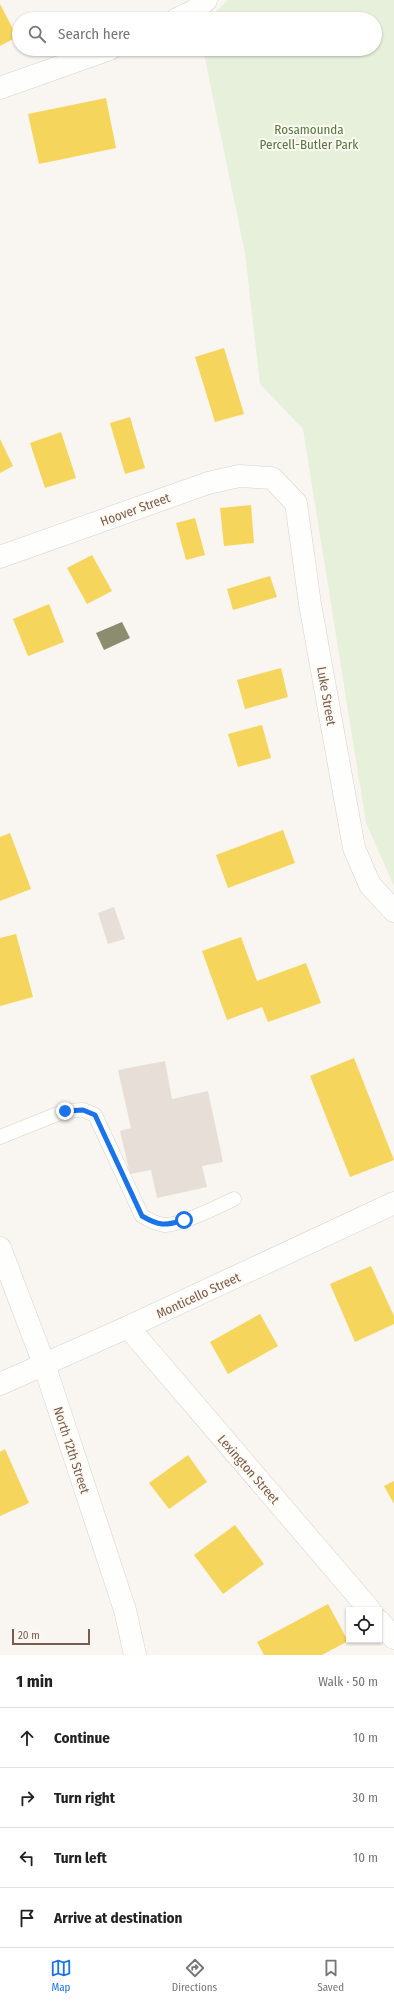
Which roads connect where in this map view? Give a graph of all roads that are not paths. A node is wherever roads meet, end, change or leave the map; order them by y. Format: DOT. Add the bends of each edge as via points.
graph roads {
  1 [pos="206,0"];
  2 [pos="194,12"];
  3 [pos="90,56"];
  4 [pos="0,88"];
  5 [pos="272,478"];
  6 [pos="0,557"];
  7 [pos="394,911"];
  8 [pos="0,1137"];
  9 [pos="234,1199"];
  10 [pos="394,1203"];
  11 [pos="0,1248"];
  12 [pos="128,1327"];
  13 [pos="44,1364"];
  14 [pos="0,1384"];
  15 [pos="367,1607"];
  16 [pos="382,1624"];
  17 [pos="394,1638"];
  18 [pos="135,1655"];
  1 -- 2 [label="street"];
  3 -- 4 [label="street"];
  5 -- 6 [label="street, Hoover Street" via="240,476 208,483"];
  5 -- 7 [label="street, Luke Street" via="296,503 310,604 354,848 370,885"];
  8 -- 9 [label="lane" via="65,1111 83,1110 95,1115 142,1216 154,1223 166,1225"];
  10 -- 12 [label="street, Monticello Street"];
  11 -- 13 [label="street, North 12th Street"];
  12 -- 13 [label="street, Monticello Street"];
  12 -- 15 [label="street, Lexington Street"];
  13 -- 14 [label="street, Monticello Street"];
  13 -- 18 [label="street, North 12th Street" via="125,1610"];
  16 -- 17 [label="street"];
}
